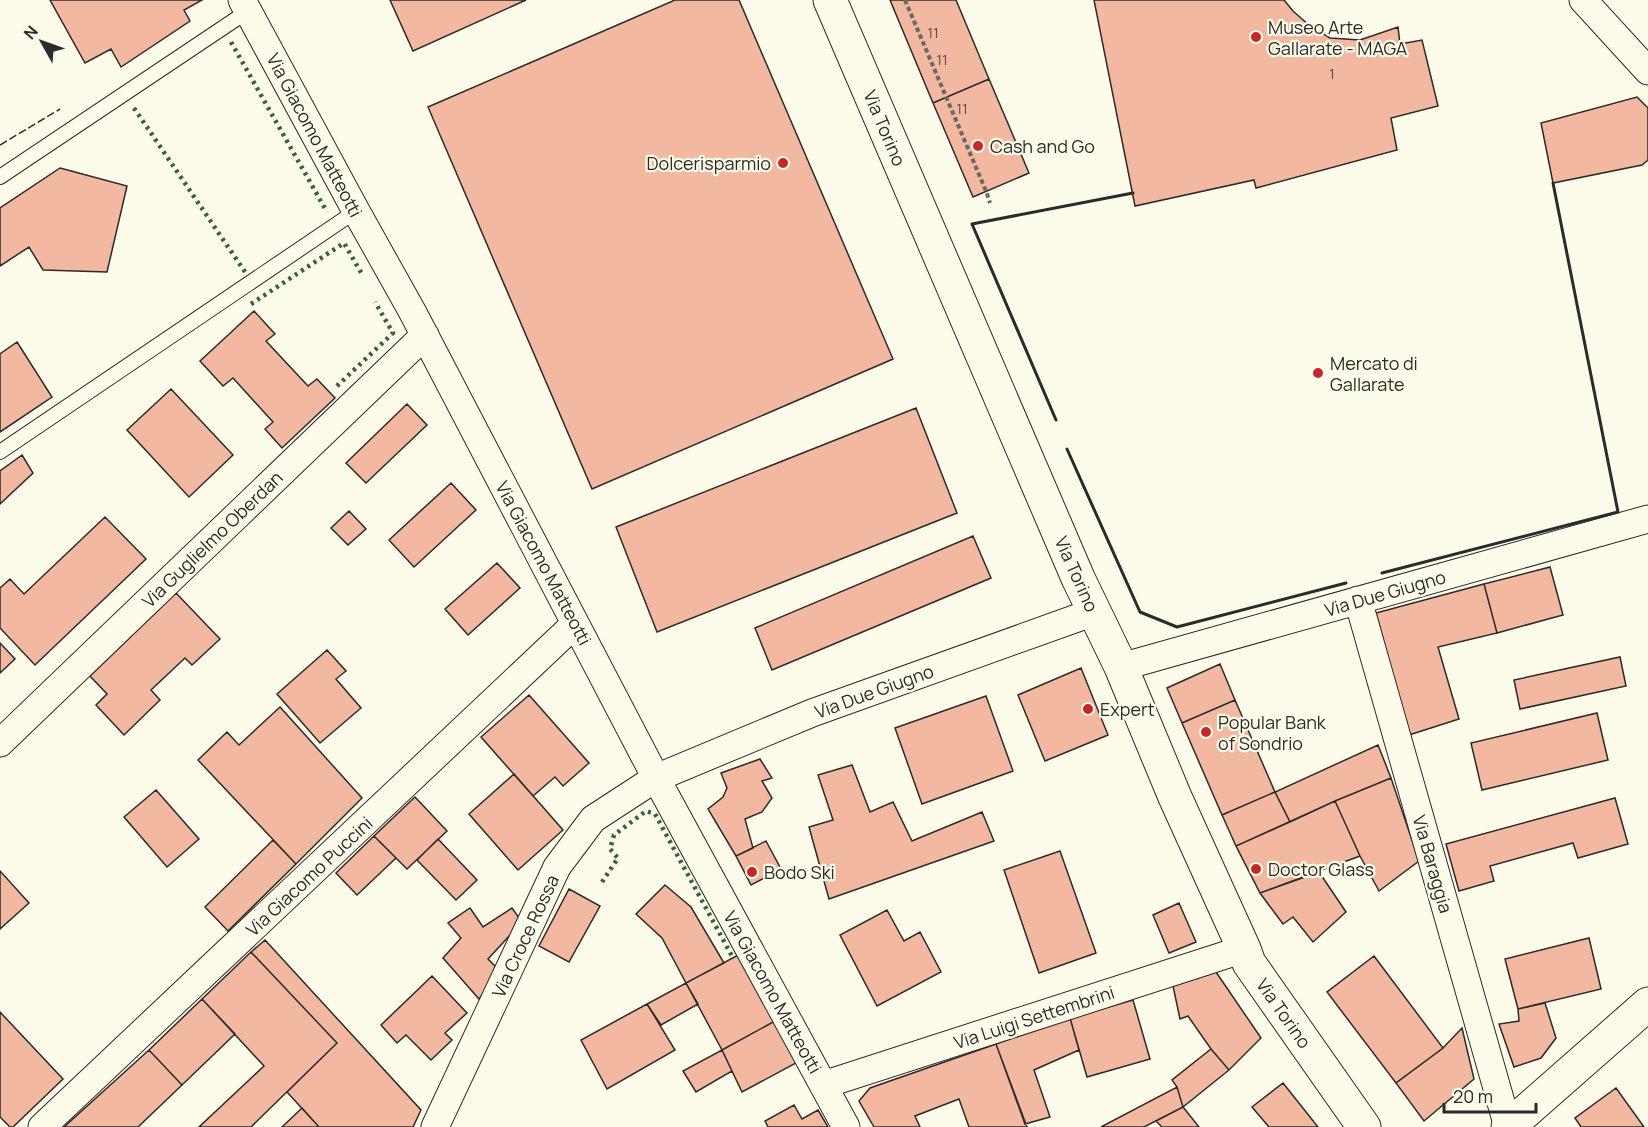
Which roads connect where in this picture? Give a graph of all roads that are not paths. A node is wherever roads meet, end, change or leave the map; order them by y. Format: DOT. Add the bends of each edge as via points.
graph roads {
  1 [pos="830,0"];
  2 [pos="1583,0"];
  3 [pos="245,6"];
  4 [pos="1648,71"];
  5 [pos="0,177"];
  6 [pos="356,211"];
  7 [pos="425,335"];
  8 [pos="0,452"];
  9 [pos="1648,519"];
  10 [pos="1358,600"];
  11 [pos="1094,612"];
  12 [pos="575,624"];
  13 [pos="1121,667"];
  14 [pos="0,743"];
  15 [pos="656,777"];
  16 [pos="1244,948"];
  17 [pos="1648,1004"];
  18 [pos="824,1085"];
  19 [pos="42,1127"];
  20 [pos="435,1127"];
  21 [pos="846,1127"];
  22 [pos="1364,1127"];
  23 [pos="1508,1127"];
  1 -- 11 [label="street, Via Torino"];
  2 -- 4 [label="street"];
  3 -- 5 [label="lane"];
  3 -- 6 [label="street, Via Giacomo Matteotti"];
  6 -- 7 [label="street, Via Giacomo Matteotti"];
  6 -- 8 [label="lane"];
  7 -- 12 [label="street, Via Giacomo Matteotti"];
  7 -- 14 [label="street, Via Guglielmo Oberdan"];
  9 -- 10 [label="street, Via Due Giugno"];
  10 -- 13 [label="street, Via Due Giugno"];
  10 -- 23 [label="street, Via Baraggia"];
  11 -- 13 [label="street, Via Torino"];
  11 -- 15 [label="street, Via Due Giugno" via="812,713"];
  12 -- 15 [label="street, Via Giacomo Matteotti"];
  12 -- 19 [label="street, Via Giacomo Puccini"];
  13 -- 16 [label="street, Via Torino"];
  15 -- 18 [label="street, Via Giacomo Matteotti"];
  15 -- 20 [label="street, Via Croce Rossa" via="593,819 557,867"];
  16 -- 18 [label="street, Via Luigi Settembrini"];
  16 -- 22 [label="street, Via Torino" via="1249,963"];
  17 -- 23 [label="street"];
  18 -- 21 [label="street, Via Giacomo Matteotti"];
}
